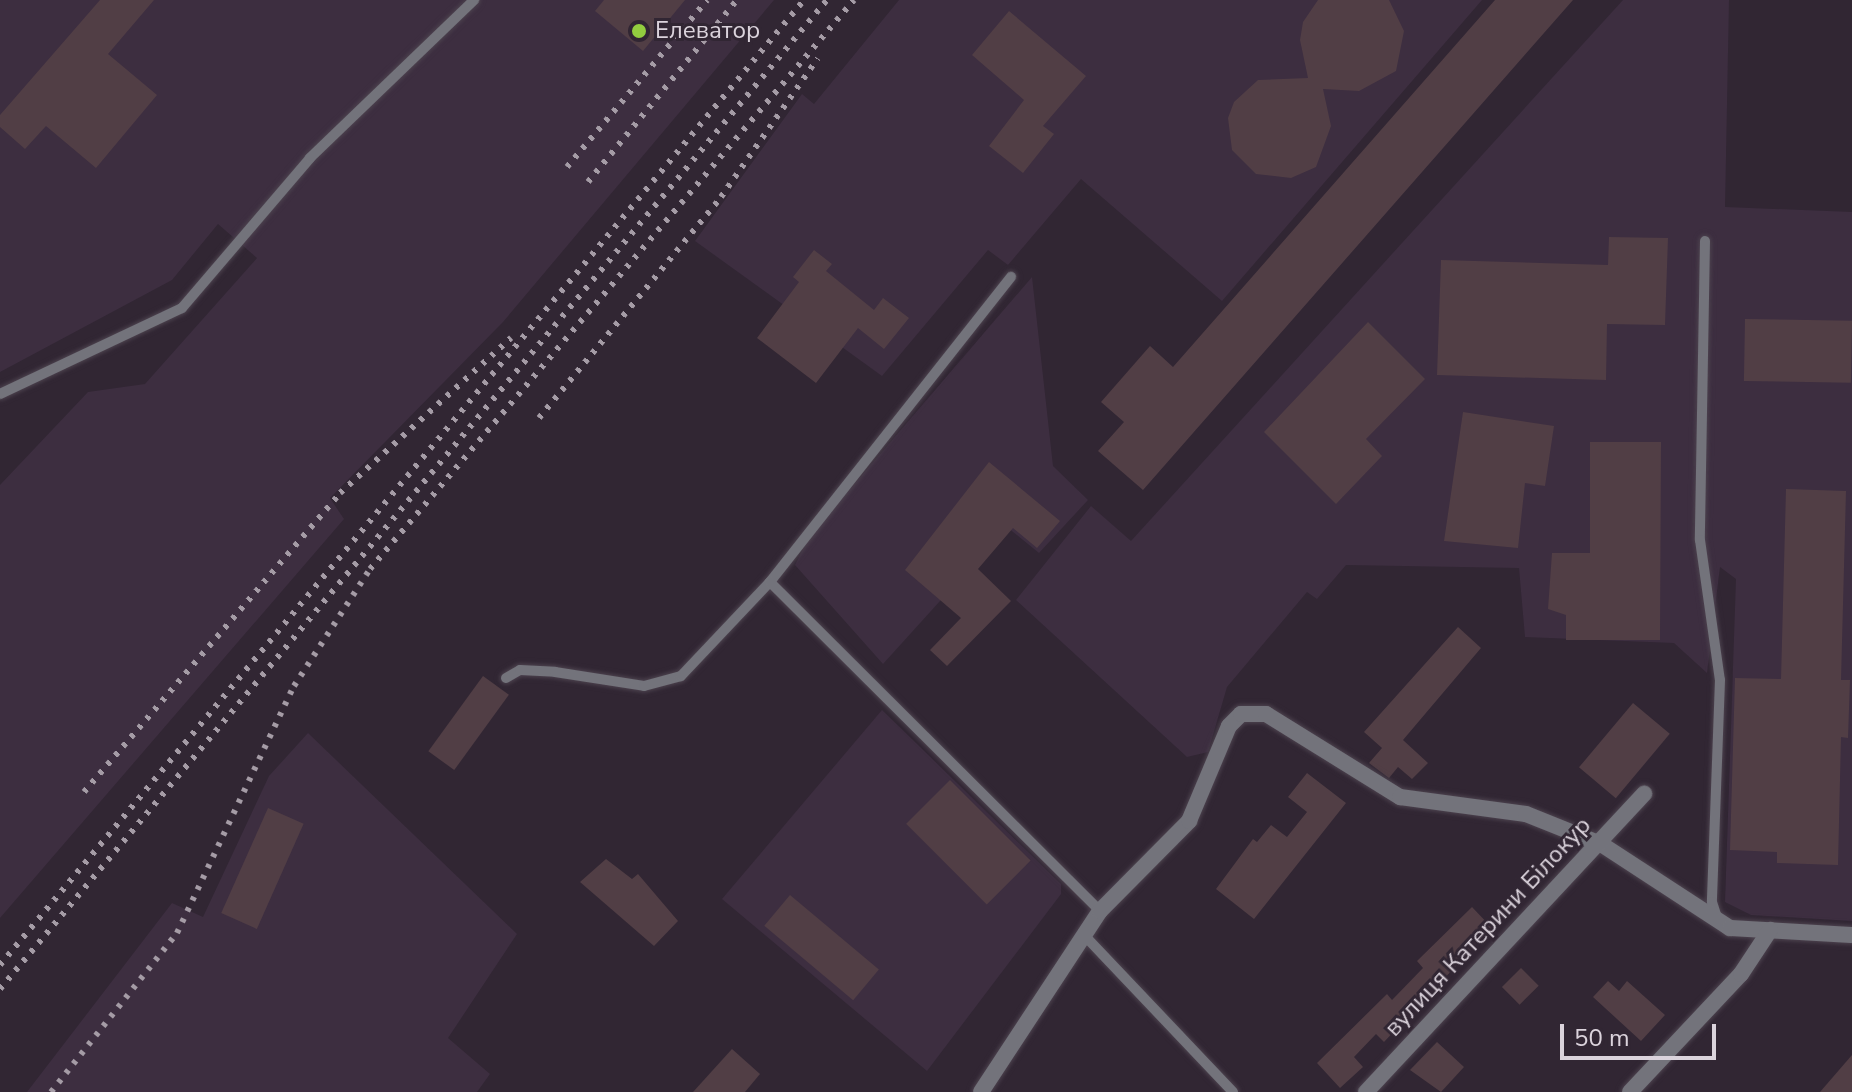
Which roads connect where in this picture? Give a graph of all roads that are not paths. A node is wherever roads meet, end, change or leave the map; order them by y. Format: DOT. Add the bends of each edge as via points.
graph roads {
  1 [pos="474,0"];
  2 [pos="1705,241"];
  3 [pos="1011,277"];
  4 [pos="0,394"];
  5 [pos="770,582"];
  6 [pos="506,678"];
  7 [pos="1644,794"];
  8 [pos="1601,844"];
  9 [pos="1100,911"];
  10 [pos="1717,917"];
  11 [pos="1770,930"];
  12 [pos="1852,935"];
  13 [pos="1085,936"];
  14 [pos="981,1092"];
  15 [pos="1233,1092"];
  16 [pos="1366,1092"];
  17 [pos="1630,1092"];
  1 -- 4 [label="lane" via="351,115 182,308"];
  2 -- 10 [label="lane" via="1700,540 1720,680 1712,902"];
  3 -- 5 [label="lane"];
  5 -- 6 [label="lane" via="681,676 644,686 555,672 520,670"];
  5 -- 9 [label="lane"];
  7 -- 8 [label="street, вулиця Катерини Білокур"];
  8 -- 9 [label="street" via="1526,814 1400,797 1266,714 1241,714 1229,726 1189,821"];
  8 -- 10 [label="street"];
  8 -- 16 [label="street, вулиця Катерини Білокур"];
  9 -- 13 [label="street"];
  10 -- 11 [label="street" via="1730,928"];
  11 -- 12 [label="street"];
  11 -- 17 [label="street" via="1741,974"];
  13 -- 14 [label="street"];
  13 -- 15 [label="lane"];
}
